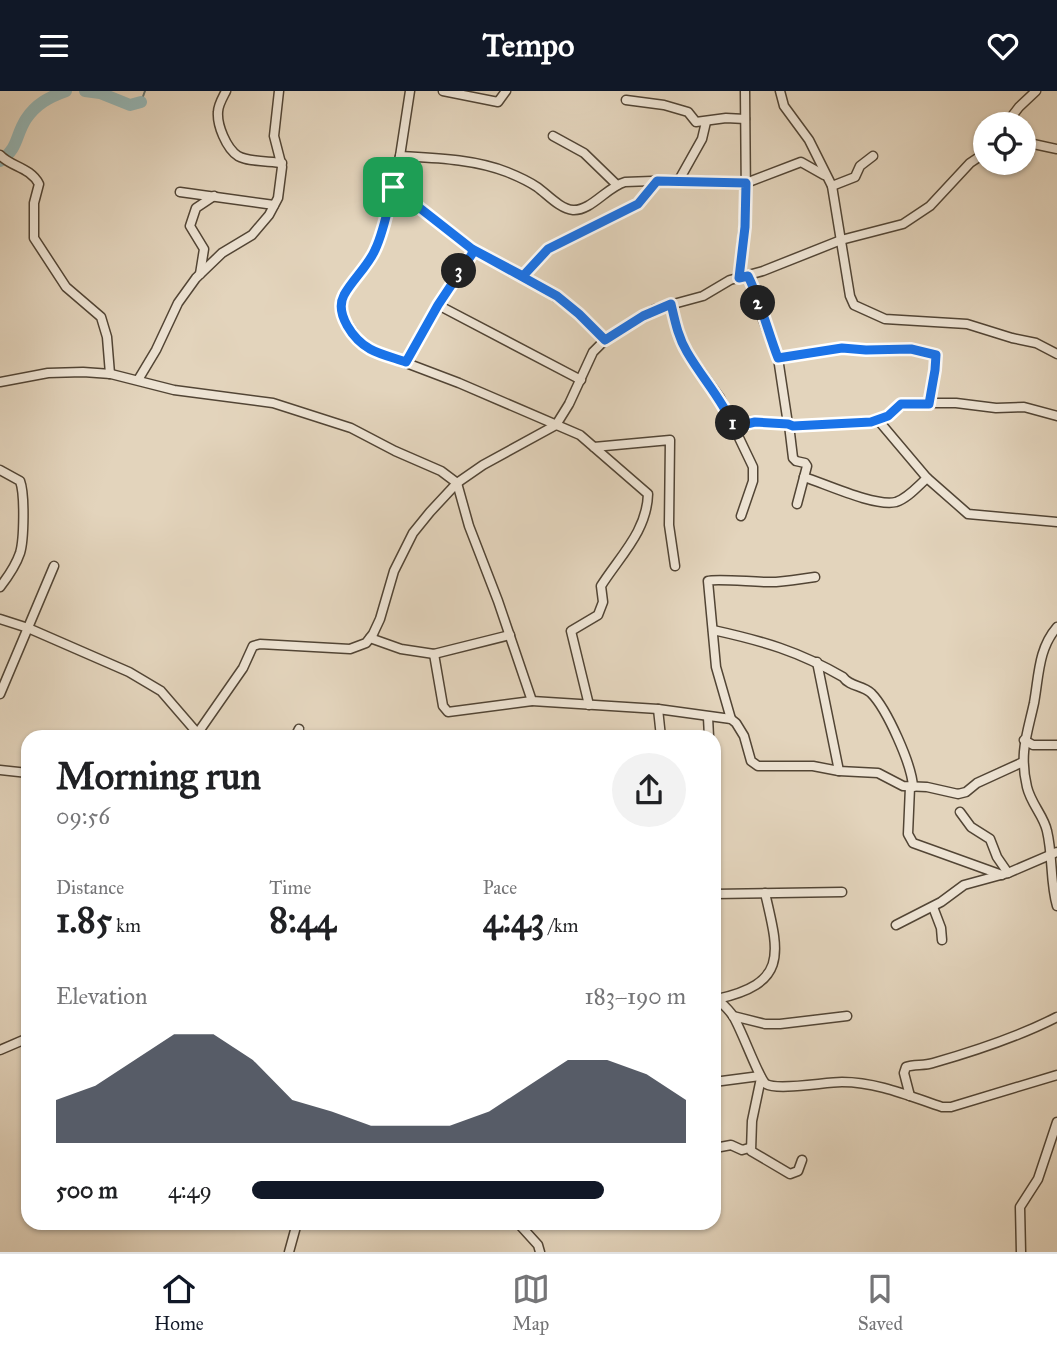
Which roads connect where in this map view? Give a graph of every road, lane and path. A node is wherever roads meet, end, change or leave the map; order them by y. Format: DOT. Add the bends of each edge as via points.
graph roads {
  1 [pos="226,91"];
  2 [pos="279,91"];
  3 [pos="410,91"];
  4 [pos="443,91"];
  5 [pos="506,91"];
  6 [pos="745,91"];
  7 [pos="780,91"];
  8 [pos="1036,91"];
  9 [pos="626,100"];
  10 [pos="1014,112"];
  11 [pos="745,119"];
  12 [pos="706,122"];
  13 [pos="552,136"];
  14 [pos="1036,145"];
  15 [pos="1057,149"];
  16 [pos="0,155"];
  17 [pos="400,156"];
  18 [pos="873,156"];
  19 [pos="973,161"];
  20 [pos="282,163"];
  21 [pos="827,177"];
  22 [pos="679,180"];
  23 [pos="657,181"];
  24 [pos="746,183"];
  25 [pos="617,185"];
  26 [pos="832,186"];
  27 [pos="393,187"];
  28 [pos="180,192"];
  29 [pos="214,196"];
  30 [pos="274,205"];
  31 [pos="841,240"];
  32 [pos="472,249"];
  33 [pos="200,274"];
  34 [pos="523,276"];
  35 [pos="744,277"];
  36 [pos="671,304"];
  37 [pos="438,305"];
  38 [pos="605,340"];
  39 [pos="1057,354"];
  40 [pos="778,358"];
  41 [pos="406,362"];
  42 [pos="110,374"];
  43 [pos="138,380"];
  44 [pos="581,380"];
  45 [pos="0,383"];
  46 [pos="929,404"];
  47 [pos="1057,416"];
  48 [pos="878,420"];
  49 [pos="789,424"];
  50 [pos="556,425"];
  51 [pos="734,427"];
  52 [pos="594,447"];
  53 [pos="0,470"];
  54 [pos="804,477"];
  55 [pos="928,478"];
  56 [pos="457,483"];
  57 [pos="797,504"];
  58 [pos="741,516"];
  59 [pos="1057,522"];
  60 [pos="54,566"];
  61 [pos="675,566"];
  62 [pos="816,577"];
  63 [pos="0,587"];
  64 [pos="0,619"];
  65 [pos="1057,627"];
  66 [pos="28,628"];
  67 [pos="713,630"];
  68 [pos="510,635"];
  69 [pos="370,638"];
  70 [pos="434,653"];
  71 [pos="817,662"];
  72 [pos="2,680"];
  73 [pos="0,694"];
  74 [pos="532,701"];
  75 [pos="589,705"];
  76 [pos="658,709"];
  77 [pos="708,717"];
  78 [pos="731,719"];
  79 [pos="193,730"];
  80 [pos="202,730"];
  81 [pos="661,730"];
  82 [pos="709,730"];
  83 [pos="1024,740"];
  84 [pos="1057,745"];
  85 [pos="1023,762"];
  86 [pos="0,770"];
  87 [pos="839,771"];
  88 [pos="21,772"];
  89 [pos="912,787"];
  90 [pos="960,812"];
  91 [pos="1053,854"];
  92 [pos="1005,874"];
  93 [pos="842,892"];
  94 [pos="765,893"];
  95 [pos="721,894"];
  96 [pos="1057,906"];
  97 [pos="933,908"];
  98 [pos="896,925"];
  99 [pos="942,940"];
  100 [pos="721,996"];
  101 [pos="721,1004"];
  102 [pos="733,1016"];
  103 [pos="847,1016"];
  104 [pos="1057,1017"];
  105 [pos="21,1041"];
  106 [pos="0,1050"];
  107 [pos="1057,1075"];
  108 [pos="761,1077"];
  109 [pos="721,1081"];
  110 [pos="910,1096"];
  111 [pos="1057,1122"];
  112 [pos="721,1147"];
  113 [pos="750,1148"];
  114 [pos="802,1160"];
  115 [pos="295,1230"];
  116 [pos="527,1230"];
  117 [pos="289,1252"];
  118 [pos="540,1252"];
  119 [pos="1021,1252"];
  1 -- 20 [label="street" via="218,115 223,136 234,152 244,158"];
  2 -- 20 [label="street" via="274,136"];
  3 -- 17 [label="street"];
  4 -- 5 [label="street" via="498,102"];
  6 -- 11 [label="street"];
  7 -- 21 [label="street" via="784,106 809,140"];
  8 -- 10 [label="street"];
  9 -- 12 [label="street" via="676,109 690,113 694,121"];
  11 -- 12 [label="street"];
  11 -- 24 [label="street"];
  12 -- 22 [label="street" via="702,139"];
  13 -- 25 [label="street" via="584,153"];
  14 -- 15 [label="street"];
  16 -- 42 [label="street" via="27,170 39,184 34,238 66,286 101,317"];
  17 -- 25 [label="street" via="504,171 536,186 567,209 584,207"];
  17 -- 27 [label="street"];
  18 -- 26 [label="street" via="855,177"];
  19 -- 31 [label="street" via="918,216"];
  20 -- 30 [label="street"];
  21 -- 24 [label="street" via="801,162"];
  21 -- 26 [label="street"];
  22 -- 23 [label="street"];
  22 -- 24 [label="street"];
  23 -- 25 [label="street"];
  23 -- 34 [label="street" via="638,204 548,249"];
  24 -- 35 [label="street"];
  26 -- 31 [label="street"];
  27 -- 32 [label="street"];
  27 -- 41 [label="street" via="375,252 344,296 341,308 359,341"];
  28 -- 29 [label="street"];
  29 -- 30 [label="street"];
  29 -- 33 [label="street" via="196,208 190,226 204,249"];
  30 -- 33 [label="street" via="252,235 222,253"];
  31 -- 35 [label="street"];
  31 -- 39 [label="street" via="851,302 862,309 885,320 967,324 1036,343"];
  32 -- 34 [label="street"];
  32 -- 37 [label="street"];
  33 -- 43 [label="street" via="178,303"];
  34 -- 38 [label="street" via="557,296"];
  35 -- 36 [label="street" via="703,296"];
  35 -- 40 [label="street" via="756,291"];
  36 -- 38 [label="street"];
  36 -- 51 [label="street" via="687,352 720,398"];
  37 -- 41 [label="street"];
  37 -- 44 [label="street"];
  38 -- 44 [label="street" via="593,352"];
  40 -- 46 [label="street" via="842,348 928,351 936,355"];
  40 -- 49 [label="street"];
  41 -- 50 [label="street"];
  42 -- 43 [label="street"];
  42 -- 45 [label="street" via="48,373"];
  43 -- 56 [label="street" via="303,412 351,428 442,471"];
  44 -- 50 [label="street"];
  46 -- 47 [label="street" via="1024,407"];
  46 -- 48 [label="street" via="901,404"];
  48 -- 49 [label="street"];
  48 -- 55 [label="street"];
  49 -- 51 [label="street" via="755,422"];
  49 -- 54 [label="street" via="793,458 807,464"];
  50 -- 52 [label="street"];
  50 -- 56 [label="street"];
  51 -- 58 [label="street" via="754,474"];
  52 -- 61 [label="street" via="670,440 669,525"];
  52 -- 75 [label="street" via="648,496 638,533 601,586 603,602 598,615 570,631"];
  53 -- 63 [label="street" via="20,481 22,512 19,557"];
  54 -- 55 [label="street" via="892,502"];
  54 -- 57 [label="street"];
  55 -- 59 [label="street" via="971,515"];
  56 -- 68 [label="street"];
  56 -- 69 [label="street" via="413,533 387,587"];
  60 -- 66 [label="street"];
  62 -- 67 [label="street" via="777,582 710,580"];
  64 -- 66 [label="street"];
  65 -- 83 [label="street" via="1043,649"];
  66 -- 72 [label="street"];
  66 -- 79 [label="street" via="161,691"];
  67 -- 71 [label="street" via="768,643"];
  67 -- 78 [label="street" via="716,667"];
  68 -- 70 [label="street"];
  68 -- 74 [label="street"];
  69 -- 70 [label="street" via="401,649"];
  69 -- 80 [label="street" via="350,649 253,646"];
  70 -- 74 [label="street" via="448,712"];
  71 -- 87 [label="street"];
  71 -- 89 [label="street" via="876,698 912,773"];
  72 -- 73 [label="street"];
  74 -- 75 [label="street"];
  75 -- 76 [label="street"];
  76 -- 77 [label="street"];
  76 -- 81 [label="street"];
  77 -- 78 [label="street"];
  77 -- 82 [label="street"];
  78 -- 87 [label="street" via="744,736 754,764"];
  83 -- 84 [label="street"];
  83 -- 85 [label="street"];
  85 -- 89 [label="street" via="962,794"];
  85 -- 91 [label="street" via="1027,790"];
  86 -- 88 [label="street"];
  87 -- 89 [label="street" via="878,772"];
  89 -- 92 [label="street" via="908,834 913,843"];
  90 -- 92 [label="street" via="973,829 990,839"];
  91 -- 92 [label="street"];
  91 -- 96 [label="street"];
  92 -- 97 [label="street" via="964,885"];
  93 -- 94 [label="street"];
  94 -- 95 [label="street"];
  94 -- 100 [label="street" via="775,966 752,988"];
  97 -- 98 [label="street"];
  97 -- 99 [label="street"];
  101 -- 102 [label="street"];
  102 -- 103 [label="street" via="765,1024"];
  102 -- 108 [label="street"];
  104 -- 110 [label="street" via="959,1055 906,1066"];
  105 -- 106 [label="street"];
  107 -- 110 [label="street" via="951,1107"];
  108 -- 109 [label="street"];
  108 -- 110 [label="street" via="776,1087 861,1083"];
  108 -- 113 [label="street"];
  111 -- 119 [label="street" via="1038,1179 1020,1207"];
  112 -- 113 [label="street"];
  113 -- 114 [label="street" via="757,1157 790,1174 798,1171"];
  115 -- 117 [label="street"];
  116 -- 118 [label="street"];
}
